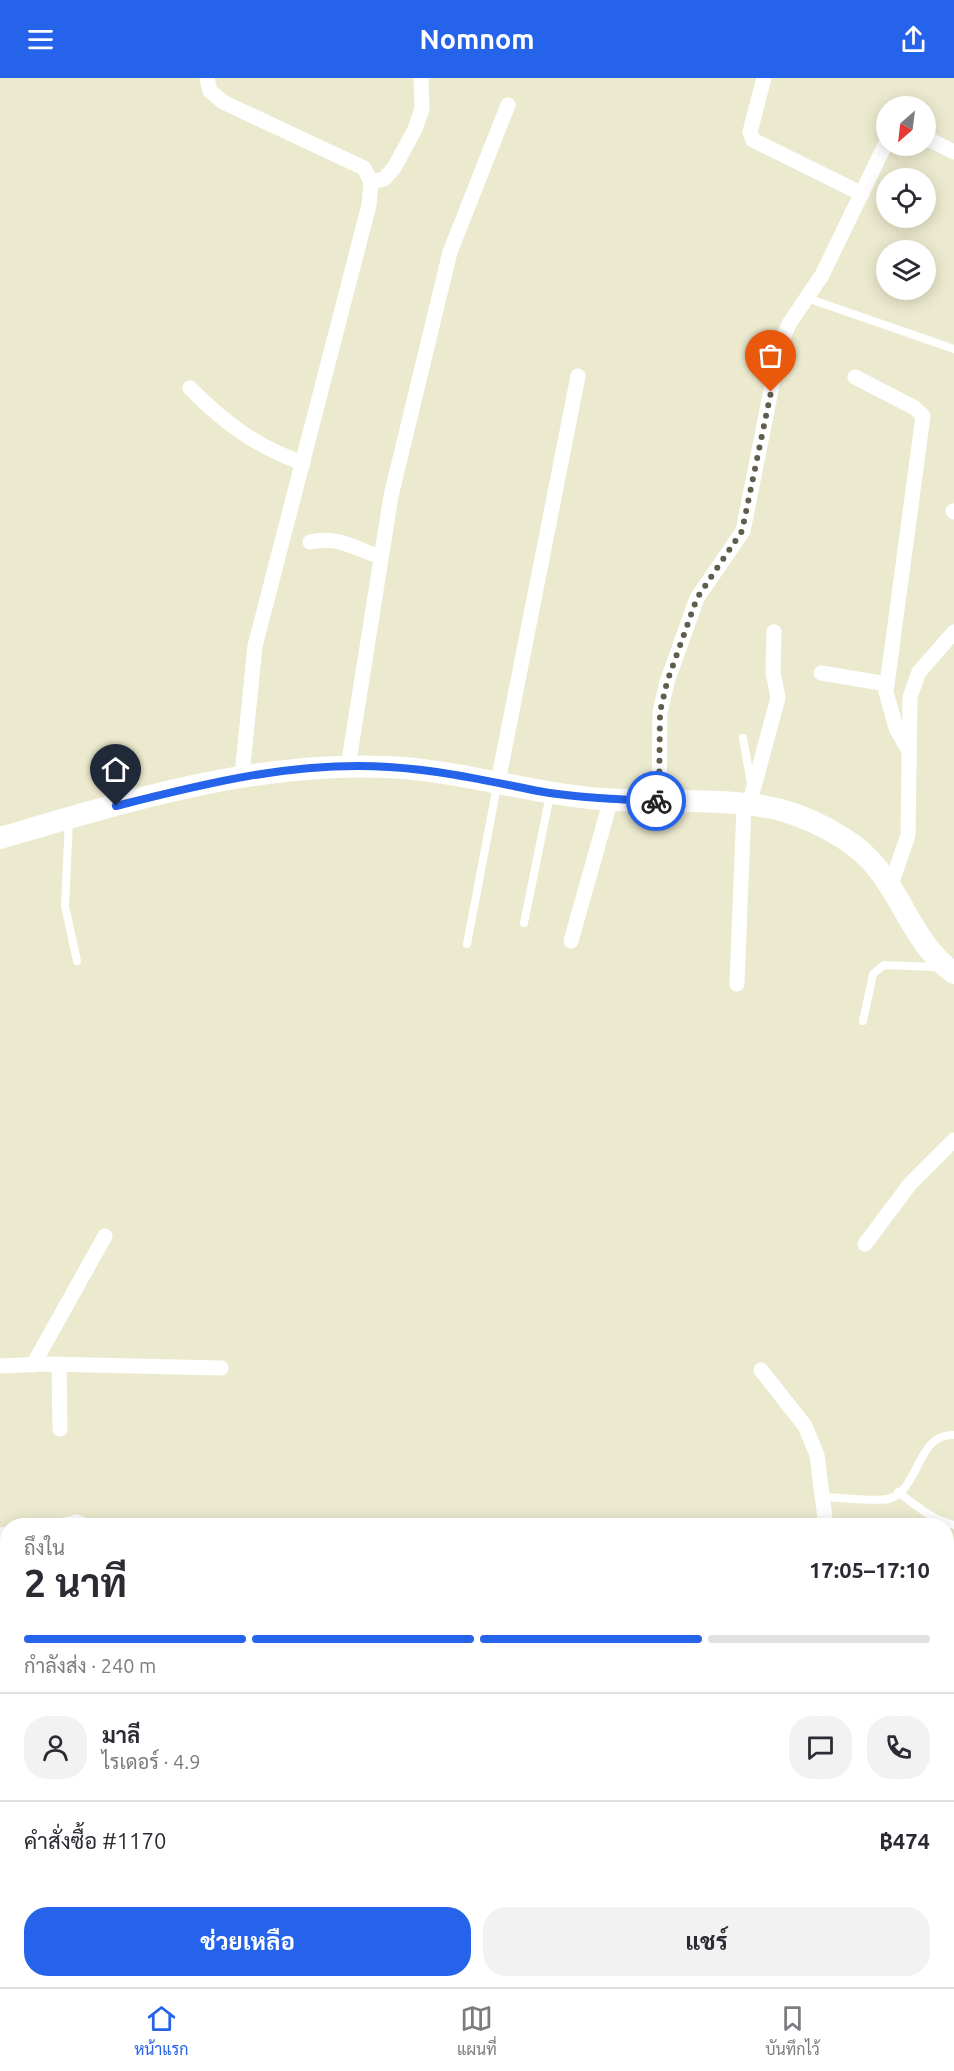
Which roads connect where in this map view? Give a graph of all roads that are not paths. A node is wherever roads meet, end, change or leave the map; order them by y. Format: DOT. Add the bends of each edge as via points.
graph roads {
  1 [pos="207,78"];
  2 [pos="421,78"];
  3 [pos="764,78"];
  4 [pos="508,105"];
  5 [pos="936,143"];
  6 [pos="954,152"];
  7 [pos="880,156"];
  8 [pos="371,182"];
  9 [pos="862,194"];
  10 [pos="807,298"];
  11 [pos="954,349"];
  12 [pos="578,376"];
  13 [pos="855,377"];
  14 [pos="190,388"];
  15 [pos="303,463"];
  16 [pos="310,542"];
  17 [pos="381,557"];
  18 [pos="774,632"];
  19 [pos="952,638"];
  20 [pos="822,673"];
  21 [pos="887,684"];
  22 [pos="743,738"];
  23 [pos="909,751"];
  24 [pos="348,767"];
  25 [pos="242,775"];
  26 [pos="498,782"];
  27 [pos="550,792"];
  28 [pos="611,799"];
  29 [pos="748,799"];
  30 [pos="659,801"];
  31 [pos="69,818"];
  32 [pos="0,838"];
  33 [pos="891,885"];
  34 [pos="524,923"];
  35 [pos="571,941"];
  36 [pos="467,944"];
  37 [pos="77,961"];
  38 [pos="950,970"];
  39 [pos="737,984"];
  40 [pos="863,1020"];
  41 [pos="954,1140"];
  42 [pos="105,1236"];
  43 [pos="865,1244"];
  44 [pos="59,1364"];
  45 [pos="33,1365"];
  46 [pos="0,1366"];
  47 [pos="221,1368"];
  48 [pos="761,1370"];
  49 [pos="60,1429"];
  50 [pos="954,1435"];
  51 [pos="898,1492"];
  52 [pos="822,1497"];
  53 [pos="825,1518"];
  54 [pos="935,1518"];
  1 -- 8 [label="street" via="210,91 223,102 364,168"];
  2 -- 8 [label="street" via="422,109 416,129 384,179"];
  3 -- 9 [label="street" via="750,132 753,140"];
  4 -- 17 [label="street" via="450,252 391,496"];
  5 -- 6 [label="street"];
  7 -- 9 [label="street"];
  8 -- 15 [label="street" via="369,205"];
  9 -- 10 [label="street"];
  10 -- 11 [label="lane"];
  10 -- 30 [label="street" via="780,345 742,531 697,598 667,682 660,712"];
  12 -- 26 [label="street"];
  13 -- 21 [label="street" via="923,416"];
  14 -- 15 [label="street" via="234,429 277,454"];
  15 -- 25 [label="street" via="255,646"];
  16 -- 17 [label="street" via="338,540"];
  17 -- 24 [label="street"];
  18 -- 29 [label="street" via="773,672 778,699"];
  19 -- 23 [label="street" via="919,672 913,684"];
  20 -- 21 [label="street"];
  21 -- 23 [label="street" via="890,710"];
  22 -- 29 [label="lane"];
  23 -- 33 [label="street" via="908,836"];
  24 -- 25 [label="street" via="299,767"];
  24 -- 26 [label="street" via="421,770"];
  25 -- 31 [label="street"];
  26 -- 27 [label="street"];
  26 -- 36 [label="lane"];
  27 -- 28 [label="street"];
  27 -- 34 [label="lane"];
  28 -- 30 [label="street"];
  28 -- 35 [label="street"];
  29 -- 30 [label="street"];
  29 -- 33 [label="street" via="813,821 846,839 877,866"];
  29 -- 39 [label="street"];
  31 -- 32 [label="street"];
  31 -- 37 [label="lane" via="65,906"];
  33 -- 38 [label="street" via="927,947"];
  38 -- 40 [label="lane" via="884,965 878,968 873,974"];
  41 -- 43 [label="street" via="910,1184"];
  42 -- 45 [label="street"];
  44 -- 45 [label="street"];
  44 -- 47 [label="street"];
  44 -- 49 [label="street"];
  45 -- 46 [label="street"];
  48 -- 52 [label="street" via="805,1426 817,1455"];
  50 -- 51 [label="lane" via="944,1435 929,1446 906,1486"];
  51 -- 52 [label="lane" via="888,1499"];
  51 -- 54 [label="lane"];
  52 -- 53 [label="street"];
}
